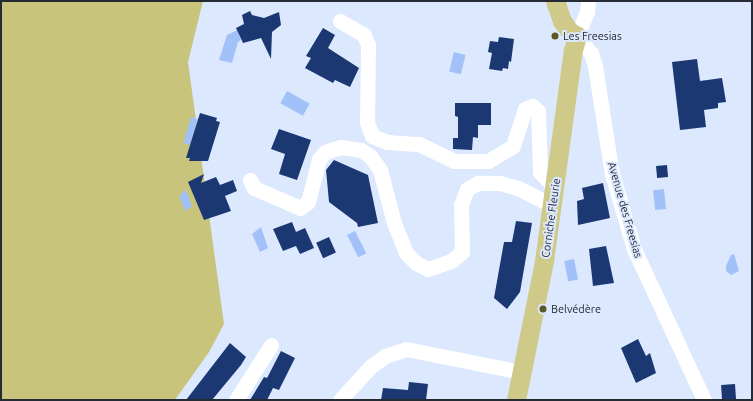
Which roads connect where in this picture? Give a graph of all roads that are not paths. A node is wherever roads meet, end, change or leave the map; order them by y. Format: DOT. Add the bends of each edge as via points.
graph roads {
  1 [pos="555,1"];
  2 [pos="588,1"];
  3 [pos="340,21"];
  4 [pos="577,36"];
  5 [pos="250,180"];
  6 [pos="554,197"];
  7 [pos="271,345"];
  8 [pos="521,372"];
  9 [pos="236,400"];
  10 [pos="340,400"];
  11 [pos="516,400"];
  12 [pos="704,400"];
  1 -- 4 [label="main road" via="562,21 570,32"];
  2 -- 4 [label="street" via="587,12"];
  3 -- 6 [label="street" via="364,35 368,45 366,122 372,136 387,142 419,144 454,161 488,161 513,146 525,110 532,106 538,111 540,172"];
  4 -- 6 [label="main road, Corniche Fleurie"];
  4 -- 12 [label="street, Avenue des Freesias" via="591,53 595,66 612,174 634,249"];
  5 -- 6 [label="street" via="254,188 300,208 308,202 319,159 325,152 340,147 361,150 370,156 380,170 394,223 406,253 416,263 428,269 451,261 462,252 461,204 467,189 478,183 500,183"];
  6 -- 8 [label="main road, Corniche Fleurie" via="544,261"];
  7 -- 9 [label="street"];
  8 -- 10 [label="street" via="406,349 385,356 370,366"];
  8 -- 11 [label="main road, Corniche Fleurie"];
}
